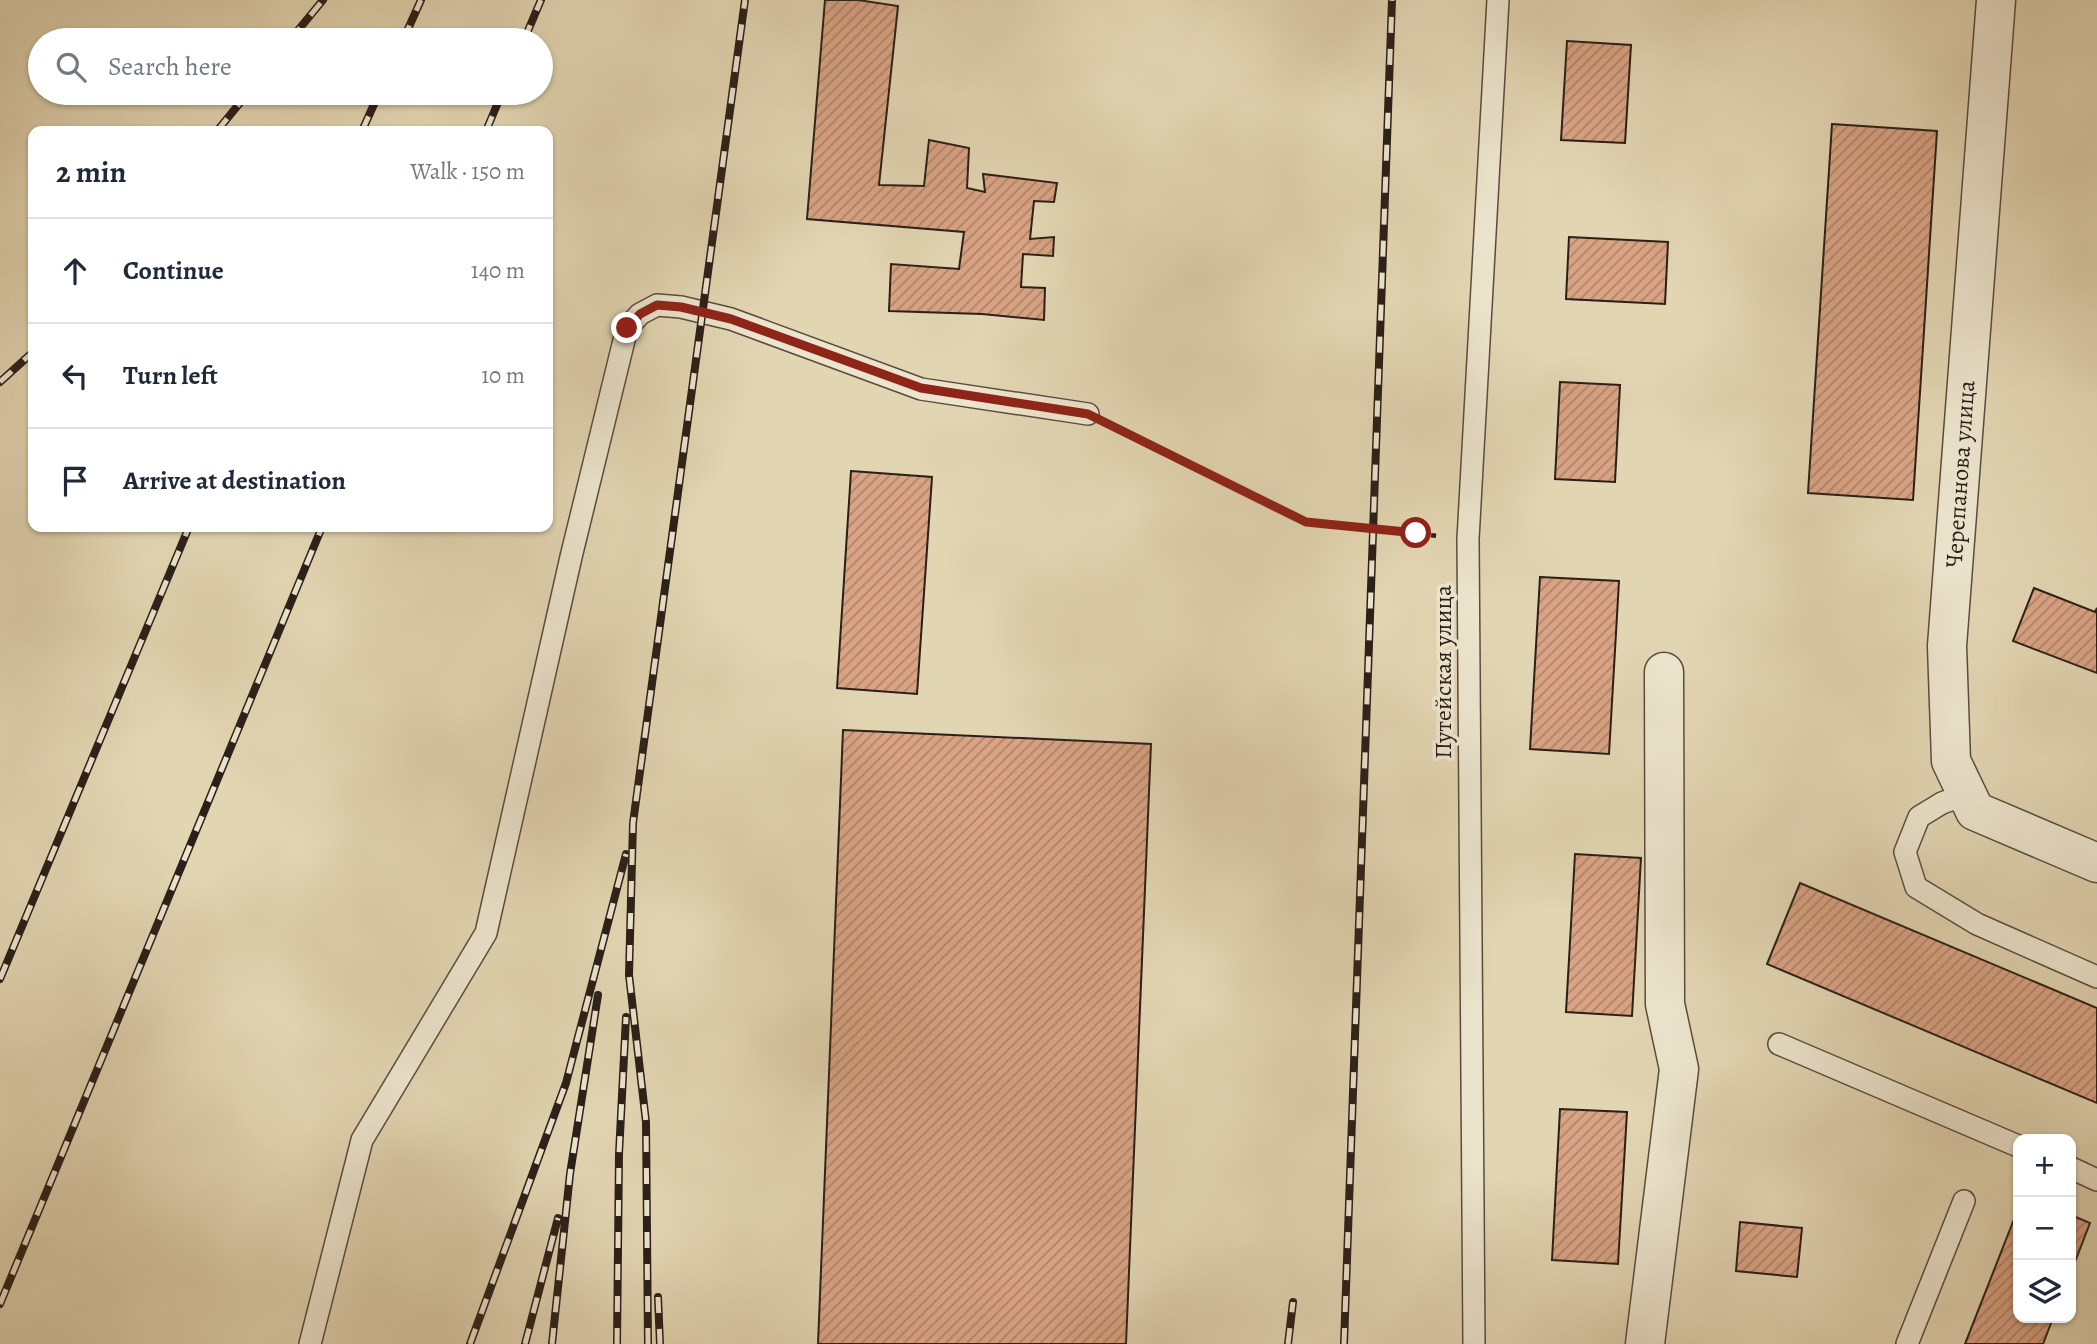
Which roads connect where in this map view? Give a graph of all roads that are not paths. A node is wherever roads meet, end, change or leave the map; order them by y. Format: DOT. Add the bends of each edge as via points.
graph roads {
  1 [pos="1498,0"];
  2 [pos="1996,0"];
  3 [pos="1088,414"];
  4 [pos="1664,672"];
  5 [pos="1967,794"];
  6 [pos="2097,863"];
  7 [pos="2097,977"];
  8 [pos="1780,1044"];
  9 [pos="2013,1144"];
  10 [pos="2076,1170"];
  11 [pos="2097,1180"];
  12 [pos="1964,1201"];
  13 [pos="310,1344"];
  14 [pos="1474,1344"];
  15 [pos="1645,1344"];
  16 [pos="1907,1344"];
  1 -- 14 [label="lane, Путейская улица" via="1468,538"];
  2 -- 5 [label="street, Черепанова улица" via="1947,646 1951,761"];
  3 -- 13 [label="lane" via="921,388 731,319 681,307 657,305 627,328 485,933 362,1140"];
  4 -- 15 [label="street" via="1665,1004 1679,1069"];
  5 -- 6 [label="street, Черепанова улица" via="1975,811"];
  5 -- 7 [label="lane" via="1919,817 1905,852 1916,887 1976,925"];
  8 -- 9 [label="lane"];
  10 -- 11 [label="lane"];
  12 -- 16 [label="lane"];
}
